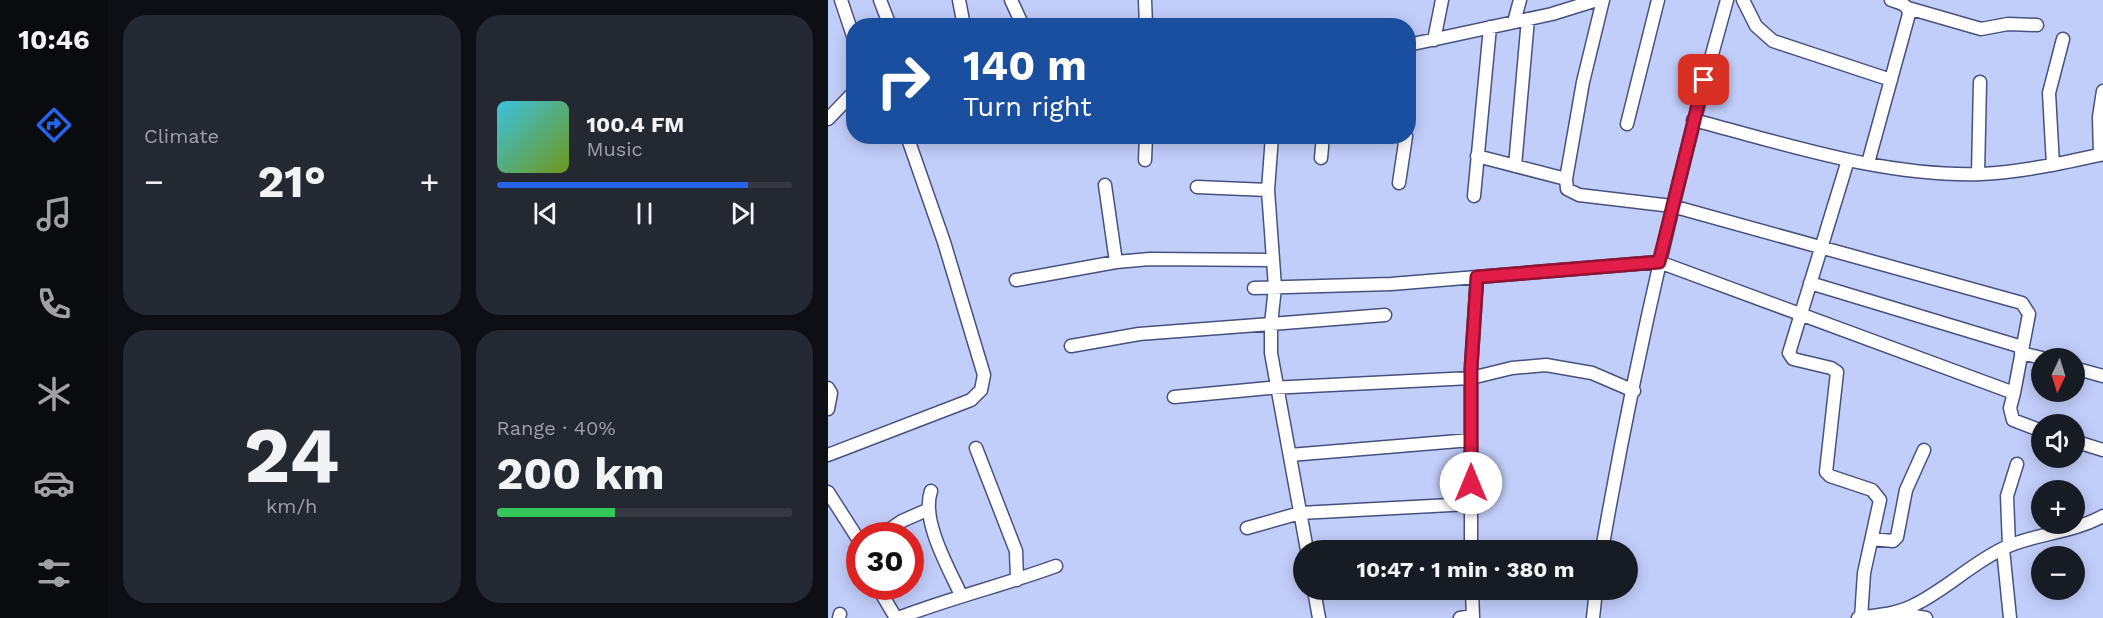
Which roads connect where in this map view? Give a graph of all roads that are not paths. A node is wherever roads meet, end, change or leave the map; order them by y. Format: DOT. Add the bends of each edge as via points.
graph roads {
  1 [pos="841,0"];
  2 [pos="880,0"];
  3 [pos="959,0"];
  4 [pos="1011,0"];
  5 [pos="1146,0"];
  6 [pos="1442,0"];
  7 [pos="1520,0"];
  8 [pos="1597,0"];
  9 [pos="1603,0"];
  10 [pos="1658,0"];
  11 [pos="1727,0"];
  12 [pos="1743,0"];
  13 [pos="1891,0"];
  14 [pos="1908,8"];
  15 [pos="847,18"];
  16 [pos="887,18"];
  17 [pos="962,18"];
  18 [pos="1019,18"];
  19 [pos="1146,18"];
  20 [pos="1528,19"];
  21 [pos="1514,22"];
  22 [pos="2037,26"];
  23 [pos="1490,27"];
  24 [pos="2062,39"];
  25 [pos="1434,40"];
  26 [pos="1416,43"];
  27 [pos="1891,80"];
  28 [pos="1980,82"];
  29 [pos="2103,91"];
  30 [pos="846,100"];
  31 [pos="828,119"];
  32 [pos="1693,120"];
  33 [pos="1627,124"];
  34 [pos="910,144"];
  35 [pos="1146,144"];
  36 [pos="1271,144"];
  37 [pos="1322,144"];
  38 [pos="1405,144"];
  39 [pos="2102,155"];
  40 [pos="1477,156"];
  41 [pos="1321,159"];
  42 [pos="1145,160"];
  43 [pos="1848,160"];
  44 [pos="1868,163"];
  45 [pos="2053,165"];
  46 [pos="1515,166"];
  47 [pos="1978,174"];
  48 [pos="1566,179"];
  49 [pos="1399,183"];
  50 [pos="1105,185"];
  51 [pos="1197,187"];
  52 [pos="1268,190"];
  53 [pos="1473,196"];
  54 [pos="1672,206"];
  55 [pos="1821,248"];
  56 [pos="1273,261"];
  57 [pos="1116,262"];
  58 [pos="1659,262"];
  59 [pos="1477,277"];
  60 [pos="1016,280"];
  61 [pos="1810,283"];
  62 [pos="1275,287"];
  63 [pos="1254,288"];
  64 [pos="1800,314"];
  65 [pos="1385,315"];
  66 [pos="1270,324"];
  67 [pos="1071,346"];
  68 [pos="2022,350"];
  69 [pos="2031,354"];
  70 [pos="2085,371"];
  71 [pos="2103,376"];
  72 [pos="1471,378"];
  73 [pos="828,388"];
  74 [pos="1278,388"];
  75 [pos="1634,391"];
  76 [pos="2014,393"];
  77 [pos="1173,397"];
  78 [pos="828,409"];
  79 [pos="2031,427"];
  80 [pos="1471,440"];
  81 [pos="2085,444"];
  82 [pos="976,448"];
  83 [pos="1924,450"];
  84 [pos="2103,450"];
  85 [pos="828,455"];
  86 [pos="1290,455"];
  87 [pos="2017,464"];
  88 [pos="930,490"];
  89 [pos="828,492"];
  90 [pos="1470,504"];
  91 [pos="927,510"];
  92 [pos="1300,513"];
  93 [pos="2103,516"];
  94 [pos="847,522"];
  95 [pos="901,522"];
  96 [pos="1247,528"];
  97 [pos="1872,538"];
  98 [pos="1305,540"];
  99 [pos="1471,540"];
  100 [pos="1604,540"];
  101 [pos="2006,547"];
  102 [pos="1056,566"];
  103 [pos="1017,580"];
  104 [pos="961,595"];
  105 [pos="886,600"];
  106 [pos="1316,600"];
  107 [pos="1471,600"];
  108 [pos="1595,600"];
  109 [pos="1896,612"];
  110 [pos="1468,617"];
  111 [pos="897,618"];
  112 [pos="1319,618"];
  113 [pos="1593,618"];
  114 [pos="1859,618"];
  115 [pos="1926,618"];
  116 [pos="2010,618"];
  1 -- 15 [label="street"];
  2 -- 16 [label="street"];
  3 -- 17 [label="street"];
  4 -- 18 [label="street"];
  5 -- 19 [label="street"];
  6 -- 25 [label="street"];
  7 -- 21 [label="street"];
  8 -- 20 [label="street"];
  9 -- 48 [label="street"];
  10 -- 33 [label="street"];
  11 -- 32 [label="street"];
  12 -- 27 [label="street" via="1756,26 1773,41"];
  13 -- 14 [label="street"];
  14 -- 22 [label="street" via="1981,29 2008,24"];
  14 -- 27 [label="street"];
  20 -- 21 [label="street"];
  20 -- 46 [label="street"];
  21 -- 23 [label="street"];
  23 -- 25 [label="street"];
  23 -- 40 [label="street"];
  24 -- 45 [label="street" via="2049,93"];
  25 -- 26 [label="street"];
  27 -- 44 [label="street"];
  28 -- 47 [label="street"];
  29 -- 39 [label="street" via="2099,117"];
  30 -- 31 [label="street"];
  32 -- 43 [label="street"];
  32 -- 54 [label="street"];
  34 -- 85 [label="street" via="944,242 984,375 983,384 971,400"];
  35 -- 42 [label="street"];
  36 -- 52 [label="street"];
  37 -- 41 [label="street"];
  38 -- 49 [label="street"];
  39 -- 45 [label="street"];
  40 -- 46 [label="street"];
  40 -- 53 [label="street"];
  43 -- 44 [label="street"];
  43 -- 55 [label="street"];
  44 -- 47 [label="street" via="1916,171"];
  45 -- 47 [label="street"];
  46 -- 48 [label="street"];
  48 -- 54 [label="street" via="1567,189 1579,195"];
  50 -- 57 [label="street"];
  51 -- 52 [label="street"];
  52 -- 56 [label="street"];
  54 -- 55 [label="street"];
  54 -- 58 [label="street"];
  55 -- 61 [label="street"];
  55 -- 68 [label="street" via="2022,303 2029,314"];
  56 -- 57 [label="street"];
  56 -- 62 [label="street"];
  57 -- 60 [label="street"];
  58 -- 59 [label="street"];
  58 -- 64 [label="street"];
  58 -- 75 [label="street"];
  59 -- 62 [label="street"];
  59 -- 72 [label="street"];
  61 -- 64 [label="street"];
  61 -- 68 [label="street"];
  62 -- 63 [label="street"];
  62 -- 66 [label="street"];
  64 -- 76 [label="street"];
  64 -- 97 [label="street" via="1790,356 1837,372 1826,472 1878,495"];
  65 -- 66 [label="street"];
  66 -- 67 [label="street" via="1139,334"];
  66 -- 74 [label="street"];
  68 -- 69 [label="street"];
  68 -- 76 [label="street"];
  70 -- 71 [label="street"];
  72 -- 74 [label="street"];
  72 -- 75 [label="street" via="1546,365 1592,374"];
  72 -- 80 [label="street"];
  73 -- 78 [label="street"];
  74 -- 77 [label="street"];
  74 -- 86 [label="street"];
  75 -- 100 [label="street"];
  76 -- 79 [label="street" via="2010,408 2013,420"];
  80 -- 86 [label="street"];
  80 -- 90 [label="street"];
  81 -- 84 [label="street"];
  82 -- 103 [label="street" via="1016,551"];
  83 -- 97 [label="street" via="1906,490 1897,537 1887,542"];
  86 -- 92 [label="street"];
  87 -- 101 [label="street" via="2007,496"];
  88 -- 91 [label="street"];
  89 -- 94 [label="street"];
  90 -- 92 [label="street"];
  90 -- 99 [label="street"];
  91 -- 95 [label="street"];
  91 -- 104 [label="street"];
  92 -- 96 [label="street"];
  92 -- 98 [label="street"];
  93 -- 101 [label="street" via="2083,527"];
  97 -- 114 [label="street"];
  101 -- 109 [label="street" via="1916,604"];
  101 -- 116 [label="street"];
  102 -- 103 [label="street"];
  103 -- 104 [label="street"];
  104 -- 111 [label="street"];
  105 -- 111 [label="street"];
  106 -- 112 [label="street"];
  107 -- 110 [label="street"];
  108 -- 113 [label="street"];
  109 -- 114 [label="street"];
  109 -- 115 [label="street"];
}
